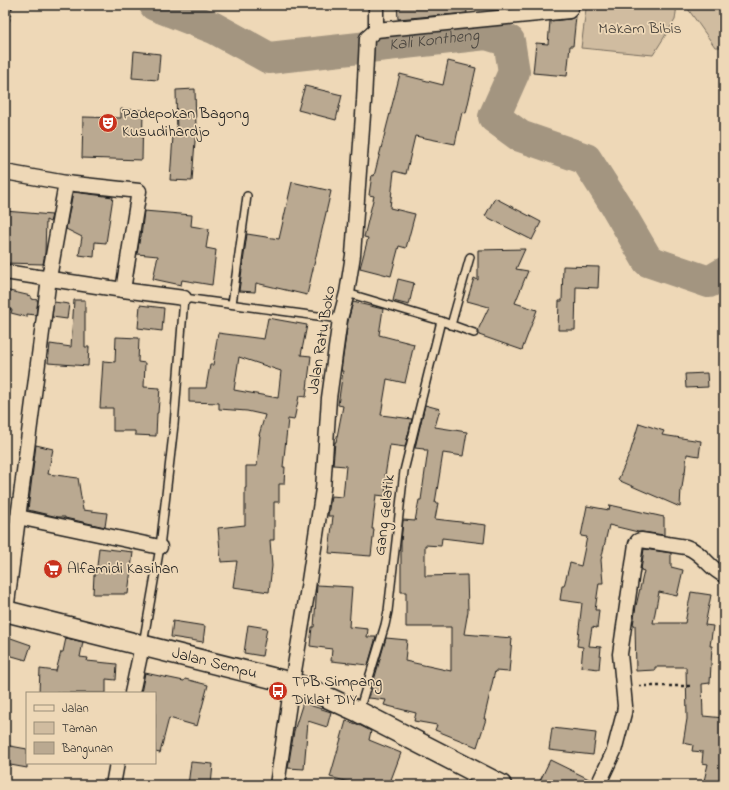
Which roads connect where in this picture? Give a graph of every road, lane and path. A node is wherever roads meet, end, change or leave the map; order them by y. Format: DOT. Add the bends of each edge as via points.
graph roads {
  1 [pos="12,5"];
  2 [pos="376,5"];
  3 [pos="571,5"];
  4 [pos="372,34"];
  5 [pos="5,39"];
  6 [pos="5,172"];
  7 [pos="66,183"];
  8 [pos="247,196"];
  9 [pos="470,257"];
  10 [pos="5,272"];
  11 [pos="49,278"];
  12 [pos="123,290"];
  13 [pos="347,293"];
  14 [pos="184,298"];
  15 [pos="232,304"];
  16 [pos="340,319"];
  17 [pos="441,321"];
  18 [pos="451,324"];
  19 [pos="474,333"];
  20 [pos="18,517"];
  21 [pos="160,547"];
  22 [pos="724,575"];
  23 [pos="5,611"];
  24 [pos="142,646"];
  25 [pos="292,683"];
  26 [pos="623,686"];
  27 [pos="690,686"];
  28 [pos="132,692"];
  29 [pos="359,712"];
  30 [pos="117,764"];
  31 [pos="113,785"];
  32 [pos="277,785"];
  33 [pos="501,785"];
  34 [pos="598,785"];
  1 -- 5 [label="path"];
  2 -- 4 [label="street, Jalan Ratu Boko"];
  3 -- 4 [label="street" via="569,11"];
  4 -- 13 [label="street, Jalan Ratu Boko" via="366,56 353,255"];
  6 -- 7 [label="street"];
  7 -- 11 [label="street"];
  7 -- 12 [label="street" via="139,190"];
  8 -- 15 [label="lane"];
  9 -- 18 [label="lane"];
  10 -- 11 [label="street"];
  11 -- 12 [label="street"];
  11 -- 20 [label="street"];
  12 -- 14 [label="street"];
  13 -- 16 [label="street, Jalan Ratu Boko"];
  13 -- 17 [label="lane"];
  14 -- 15 [label="lane"];
  14 -- 21 [label="lane" via="174,425"];
  15 -- 16 [label="lane"];
  16 -- 25 [label="street, Jalan Ratu Boko" via="329,398 323,489"];
  17 -- 18 [label="lane"];
  17 -- 29 [label="lane, Gang Gelatik" via="404,471 388,611"];
  18 -- 19 [label="lane"];
  20 -- 21 [label="street"];
  20 -- 23 [label="street"];
  21 -- 24 [label="lane"];
  22 -- 26 [label="street" via="693,549 638,541 621,648"];
  23 -- 24 [label="main road, Jalan Sempu"];
  24 -- 25 [label="main road, Jalan Sempu"];
  24 -- 28 [label="street"];
  25 -- 29 [label="main road, Jalan Sempu"];
  25 -- 32 [label="street, Jalan Ratu Boko"];
  26 -- 27 [label="path"];
  26 -- 34 [label="street" via="622,722 614,751"];
  29 -- 33 [label="main road, Jalan Sempu"];
  30 -- 31 [label="street"];
}
